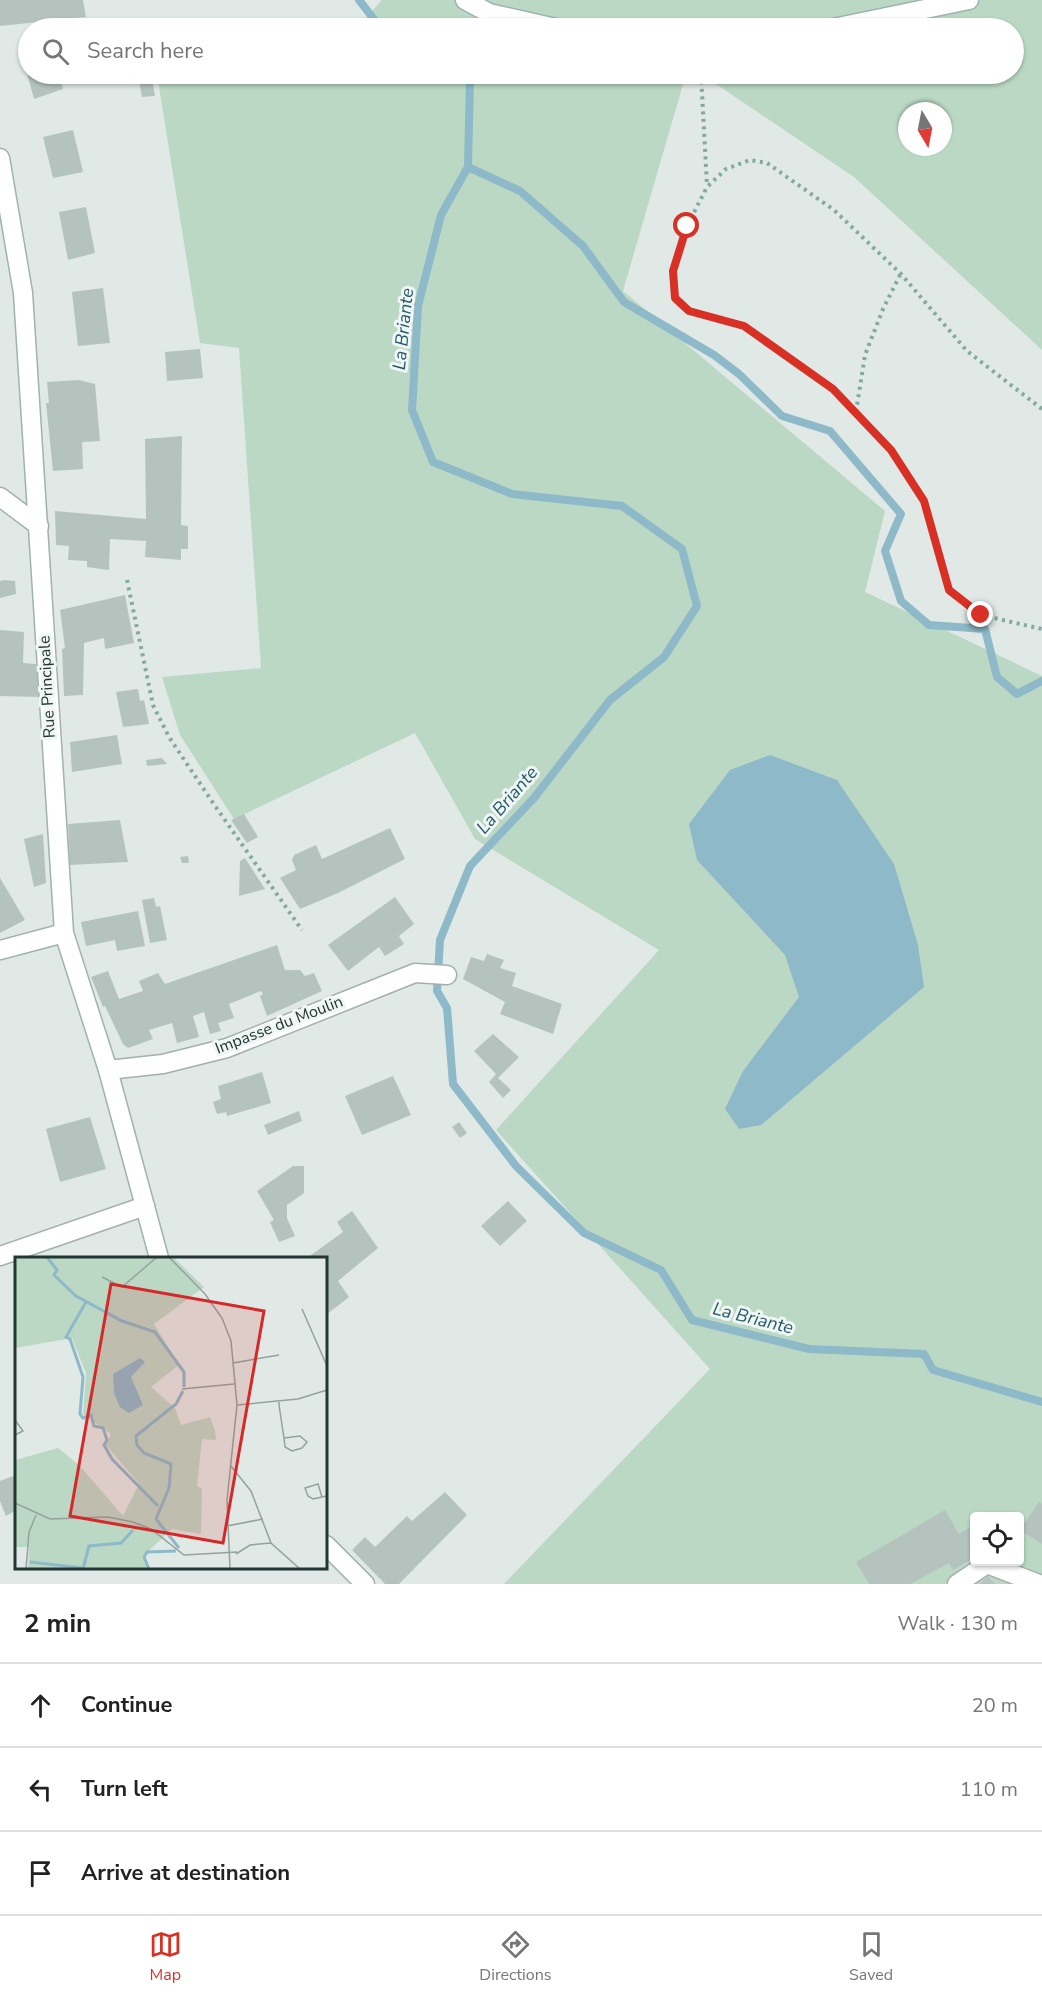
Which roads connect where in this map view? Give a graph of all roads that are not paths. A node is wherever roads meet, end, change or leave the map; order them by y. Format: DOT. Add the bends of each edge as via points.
graph roads {
  1 [pos="465,0"];
  2 [pos="969,0"];
  3 [pos="511,18"];
  4 [pos="882,18"];
  5 [pos="0,158"];
  6 [pos="0,497"];
  7 [pos="39,526"];
  8 [pos="64,933"];
  9 [pos="0,950"];
  10 [pos="447,975"];
  11 [pos="108,1070"];
  12 [pos="145,1206"];
  13 [pos="0,1256"];
  14 [pos="159,1257"];
  15 [pos="327,1546"];
  16 [pos="365,1584"];
  17 [pos="957,1584"];
  18 [pos="1039,1584"];
  1 -- 3 [label="street" via="489,13"];
  2 -- 4 [label="street"];
  5 -- 7 [label="street, Rue Principale" via="23,293"];
  6 -- 7 [label="street"];
  7 -- 8 [label="street, Rue Principale"];
  8 -- 9 [label="street"];
  8 -- 11 [label="street, Rue Principale"];
  10 -- 11 [label="street, Impasse du Moulin" via="415,973 227,1048 163,1064"];
  11 -- 12 [label="street, Rue Principale"];
  12 -- 13 [label="street"];
  12 -- 14 [label="street, Rue Principale"];
  15 -- 16 [label="street"];
  17 -- 18 [label="street" via="987,1564"];
}
